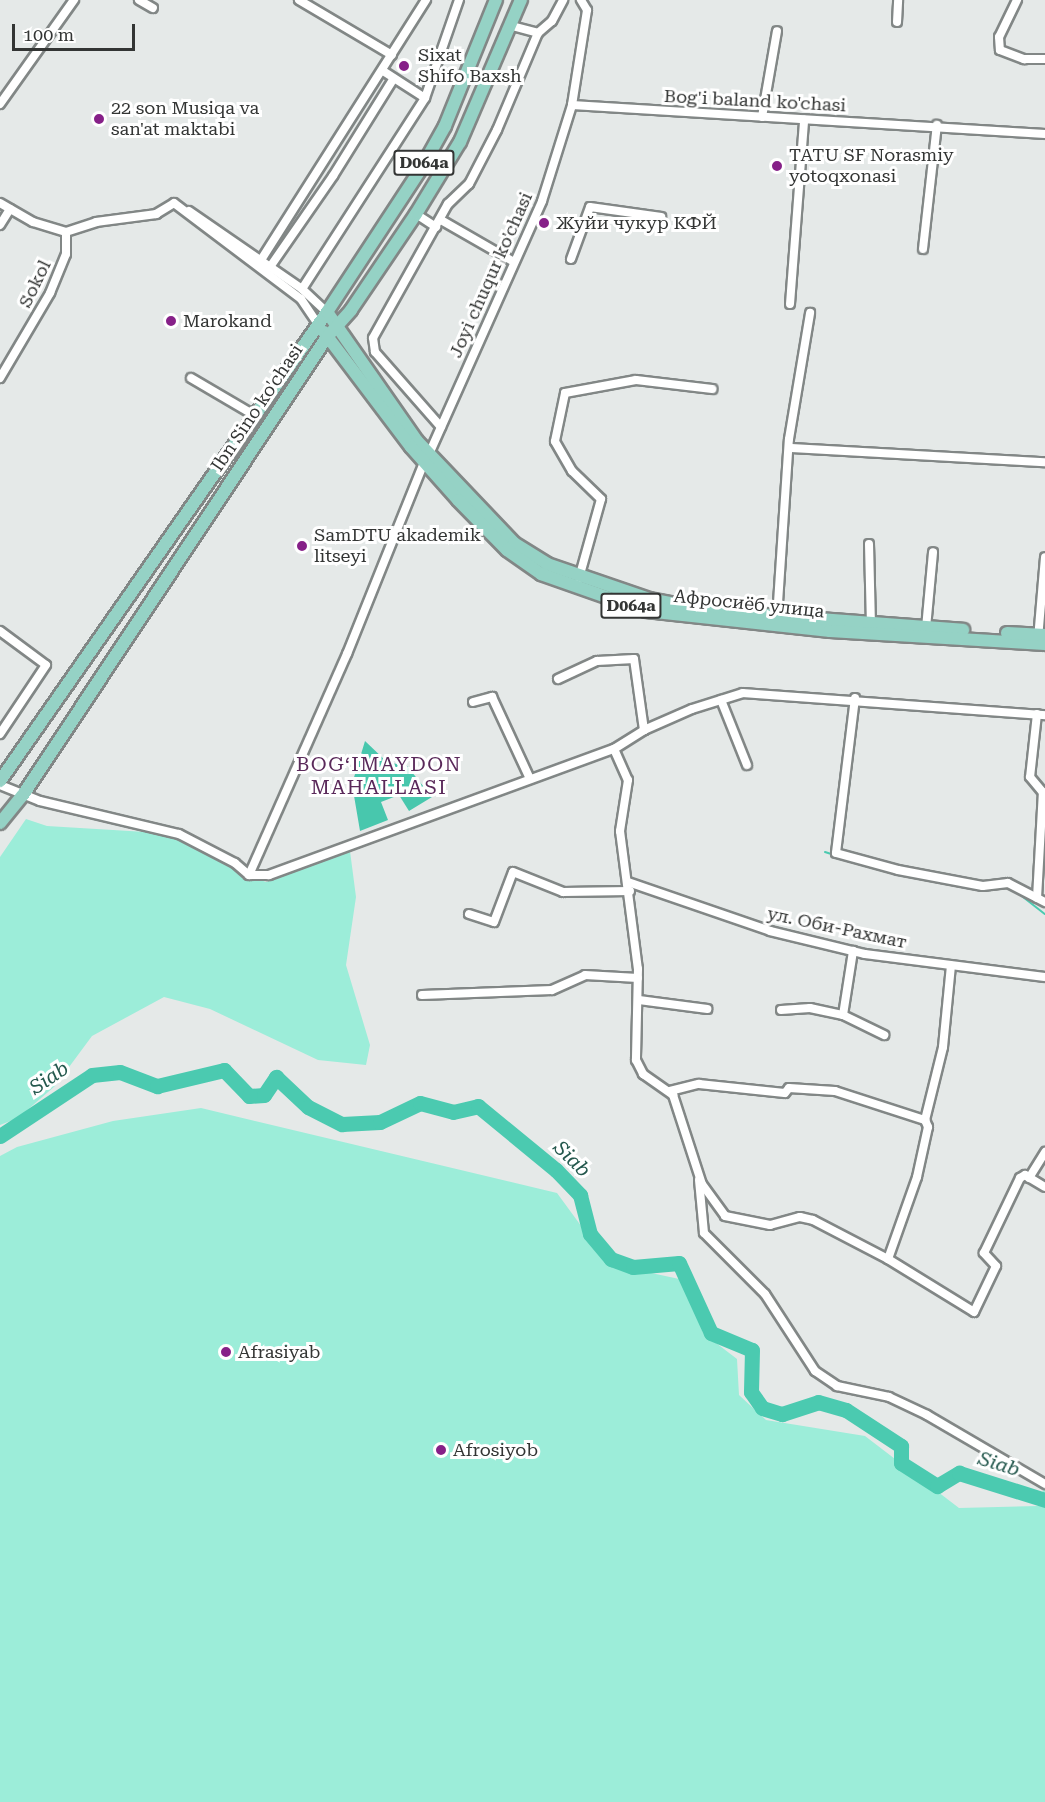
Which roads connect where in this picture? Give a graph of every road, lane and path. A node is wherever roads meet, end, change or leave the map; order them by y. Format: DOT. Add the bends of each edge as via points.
graph roads {
  1 [pos="74,0"];
  2 [pos="139,0"];
  3 [pos="299,0"];
  4 [pos="426,0"];
  5 [pos="459,0"];
  6 [pos="496,0"];
  7 [pos="521,0"];
  8 [pos="563,0"];
  9 [pos="581,0"];
  10 [pos="898,0"];
  11 [pos="1017,0"];
  12 [pos="153,8"];
  13 [pos="897,22"];
  14 [pos="512,26"];
  15 [pos="777,31"];
  16 [pos="538,33"];
  17 [pos="392,55"];
  18 [pos="1045,59"];
  19 [pos="383,71"];
  20 [pos="394,78"];
  21 [pos="425,98"];
  22 [pos="0,104"];
  23 [pos="572,105"];
  24 [pos="762,117"];
  25 [pos="804,120"];
  26 [pos="937,125"];
  27 [pos="1045,134"];
  28 [pos="0,203"];
  29 [pos="174,203"];
  30 [pos="10,209"];
  31 [pos="416,214"];
  32 [pos="661,217"];
  33 [pos="439,224"];
  34 [pos="0,225"];
  35 [pos="66,232"];
  36 [pos="923,249"];
  37 [pos="571,259"];
  38 [pos="261,260"];
  39 [pos="514,262"];
  40 [pos="270,267"];
  41 [pos="302,289"];
  42 [pos="790,304"];
  43 [pos="327,312"];
  44 [pos="810,314"];
  45 [pos="318,324"];
  46 [pos="337,328"];
  47 [pos="327,337"];
  48 [pos="0,377"];
  49 [pos="191,378"];
  50 [pos="712,389"];
  51 [pos="254,415"];
  52 [pos="441,427"];
  53 [pos="791,448"];
  54 [pos="426,458"];
  55 [pos="1045,462"];
  56 [pos="869,544"];
  57 [pos="933,552"];
  58 [pos="1045,557"];
  59 [pos="579,578"];
  60 [pos="777,618"];
  61 [pos="871,624"];
  62 [pos="926,627"];
  63 [pos="0,631"];
  64 [pos="1041,639"];
  65 [pos="558,679"];
  66 [pos="855,698"];
  67 [pos="721,700"];
  68 [pos="473,702"];
  69 [pos="1041,714"];
  70 [pos="644,730"];
  71 [pos="0,734"];
  72 [pos="614,749"];
  73 [pos="747,765"];
  74 [pos="530,779"];
  75 [pos="0,783"];
  76 [pos="1044,793"];
  77 [pos="23,795"];
  78 [pos="0,824"];
  79 [pos="249,875"];
  80 [pos="629,887"];
  81 [pos="1037,898"];
  82 [pos="1045,902"];
  83 [pos="469,914"];
  84 [pos="853,951"];
  85 [pos="951,965"];
  86 [pos="1045,977"];
  87 [pos="638,978"];
  88 [pos="422,995"];
  89 [pos="639,1000"];
  90 [pos="707,1009"];
  91 [pos="781,1010"];
  92 [pos="843,1014"];
  93 [pos="884,1035"];
  94 [pos="670,1091"];
  95 [pos="925,1120"];
  96 [pos="1045,1152"];
  97 [pos="699,1174"];
  98 [pos="1029,1178"];
  99 [pos="1045,1187"];
  100 [pos="888,1259"];
  101 [pos="1045,1484"];
  1 -- 22 [label="street"];
  2 -- 12 [label="street"];
  3 -- 17 [label="street"];
  4 -- 17 [label="street"];
  5 -- 21 [label="street"];
  6 -- 43 [label="main road, Ibn Sino ko'chasi / D064a" via="445,126"];
  7 -- 14 [label="main road, Ibn Sino ko'chasi / D064a"];
  8 -- 16 [label="street" via="552,21"];
  9 -- 23 [label="street" via="587,10"];
  10 -- 13 [label="street"];
  11 -- 18 [label="street" via="999,37 1000,50 1024,59"];
  14 -- 16 [label="street"];
  14 -- 31 [label="main road, Ibn Sino ko'chasi / D064a" via="460,142"];
  15 -- 24 [label="street"];
  16 -- 33 [label="street" via="483,157 469,184 448,204"];
  17 -- 19 [label="street"];
  19 -- 20 [label="street"];
  19 -- 38 [label="street"];
  20 -- 21 [label="street"];
  20 -- 40 [label="street"];
  21 -- 41 [label="street"];
  23 -- 24 [label="street, Bog'i baland ko'chasi"];
  23 -- 39 [label="street, Joyi chuqur ko'chasi" via="542,201"];
  24 -- 25 [label="street, Bog'i baland ko'chasi"];
  25 -- 26 [label="street, Bog'i baland ko'chasi"];
  25 -- 42 [label="street"];
  26 -- 27 [label="street, Bog'i baland ko'chasi"];
  26 -- 36 [label="street"];
  28 -- 30 [label="street"];
  29 -- 35 [label="street" via="156,214 96,222"];
  29 -- 38 [label="street"];
  29 -- 45 [label="street" via="301,299"];
  30 -- 34 [label="street"];
  30 -- 35 [label="street"];
  31 -- 33 [label="street"];
  31 -- 46 [label="main road, Ibn Sino ko'chasi / D064a"];
  32 -- 37 [label="street" via="590,207"];
  33 -- 39 [label="street"];
  33 -- 52 [label="street" via="373,338 375,352"];
  35 -- 48 [label="street, Sokol" via="66,254 50,292"];
  38 -- 40 [label="street"];
  39 -- 52 [label="street, Joyi chuqur ko'chasi"];
  40 -- 41 [label="street"];
  41 -- 43 [label="street"];
  43 -- 45 [label="main road, Ibn Sino ko'chasi / D064a"];
  43 -- 46 [label="main road, Афросиёб улица / D064a"];
  44 -- 53 [label="street" via="789,439"];
  45 -- 47 [label="main road, Афросиёб улица / D064a"];
  45 -- 51 [label="main road, Ibn Sino ko'chasi"];
  46 -- 47 [label="main road, Ibn Sino ko'chasi / D064a"];
  46 -- 54 [label="main road, Афросиёб улица / D064a"];
  47 -- 54 [label="main road, Афросиёб улица / D064a"];
  47 -- 77 [label="main road, Ibn Sino ko'chasi"];
  49 -- 51 [label="street"];
  50 -- 59 [label="street" via="636,380 565,393 555,441 572,471 601,499"];
  51 -- 75 [label="main road, Ibn Sino ko'chasi"];
  52 -- 54 [label="street, Joyi chuqur ko'chasi"];
  53 -- 55 [label="street"];
  53 -- 60 [label="street"];
  54 -- 59 [label="main road, Афросиёб улица / D064a" via="514,543"];
  54 -- 64 [label="main road, Афросиёб улица / D064a" via="507,550 541,574 646,611 830,631"];
  54 -- 79 [label="street, Joyi chuqur ko'chasi" via="352,643"];
  56 -- 61 [label="street"];
  57 -- 62 [label="street"];
  58 -- 64 [label="street"];
  59 -- 60 [label="main road, Афросиёб улица / D064a" via="649,599"];
  60 -- 61 [label="main road, Афросиёб улица / D064a"];
  61 -- 62 [label="main road, Афросиёб улица / D064a"];
  62 -- 64 [label="main road, Афросиёб улица / D064a"];
  63 -- 71 [label="street" via="46,665"];
  65 -- 70 [label="street" via="597,661 634,659"];
  66 -- 67 [label="street" via="743,693"];
  66 -- 69 [label="street"];
  66 -- 81 [label="street" via="836,853 897,870 983,886 1008,883"];
  67 -- 70 [label="street"];
  67 -- 73 [label="street"];
  68 -- 74 [label="street" via="492,697"];
  69 -- 76 [label="street" via="1030,777"];
  70 -- 72 [label="street"];
  72 -- 74 [label="street"];
  72 -- 80 [label="street" via="628,780 620,831"];
  74 -- 79 [label="street" via="292,868"];
  75 -- 77 [label="street"];
  76 -- 81 [label="street"];
  77 -- 78 [label="main road, Ibn Sino ko'chasi"];
  77 -- 79 [label="street" via="179,834 235,863"];
  80 -- 83 [label="street, ул. Оби-Рахмат" via="562,892 513,872 494,922"];
  80 -- 84 [label="street, ул. Оби-Рахмат" via="770,931"];
  80 -- 87 [label="street"];
  81 -- 82 [label="street"];
  84 -- 85 [label="street, ул. Оби-Рахмат"];
  84 -- 92 [label="street"];
  85 -- 86 [label="street, ул. Оби-Рахмат"];
  85 -- 95 [label="street" via="943,1047"];
  87 -- 88 [label="street" via="585,975 552,990"];
  87 -- 89 [label="street"];
  89 -- 90 [label="street"];
  89 -- 94 [label="street" via="636,1060 644,1074"];
  91 -- 92 [label="street" via="810,1008"];
  92 -- 93 [label="street"];
  94 -- 95 [label="street" via="699,1084 785,1093 789,1088 835,1091"];
  94 -- 97 [label="street"];
  95 -- 100 [label="street" via="928,1127 917,1177"];
  96 -- 98 [label="street"];
  97 -- 100 [label="street" via="706,1192 725,1216 770,1226 800,1217 813,1220"];
  97 -- 101 [label="street" via="704,1233 765,1294 815,1371 837,1386 889,1397 927,1415"];
  98 -- 99 [label="street"];
  98 -- 100 [label="street" via="1020,1179 984,1252 996,1266 974,1312"];
}
